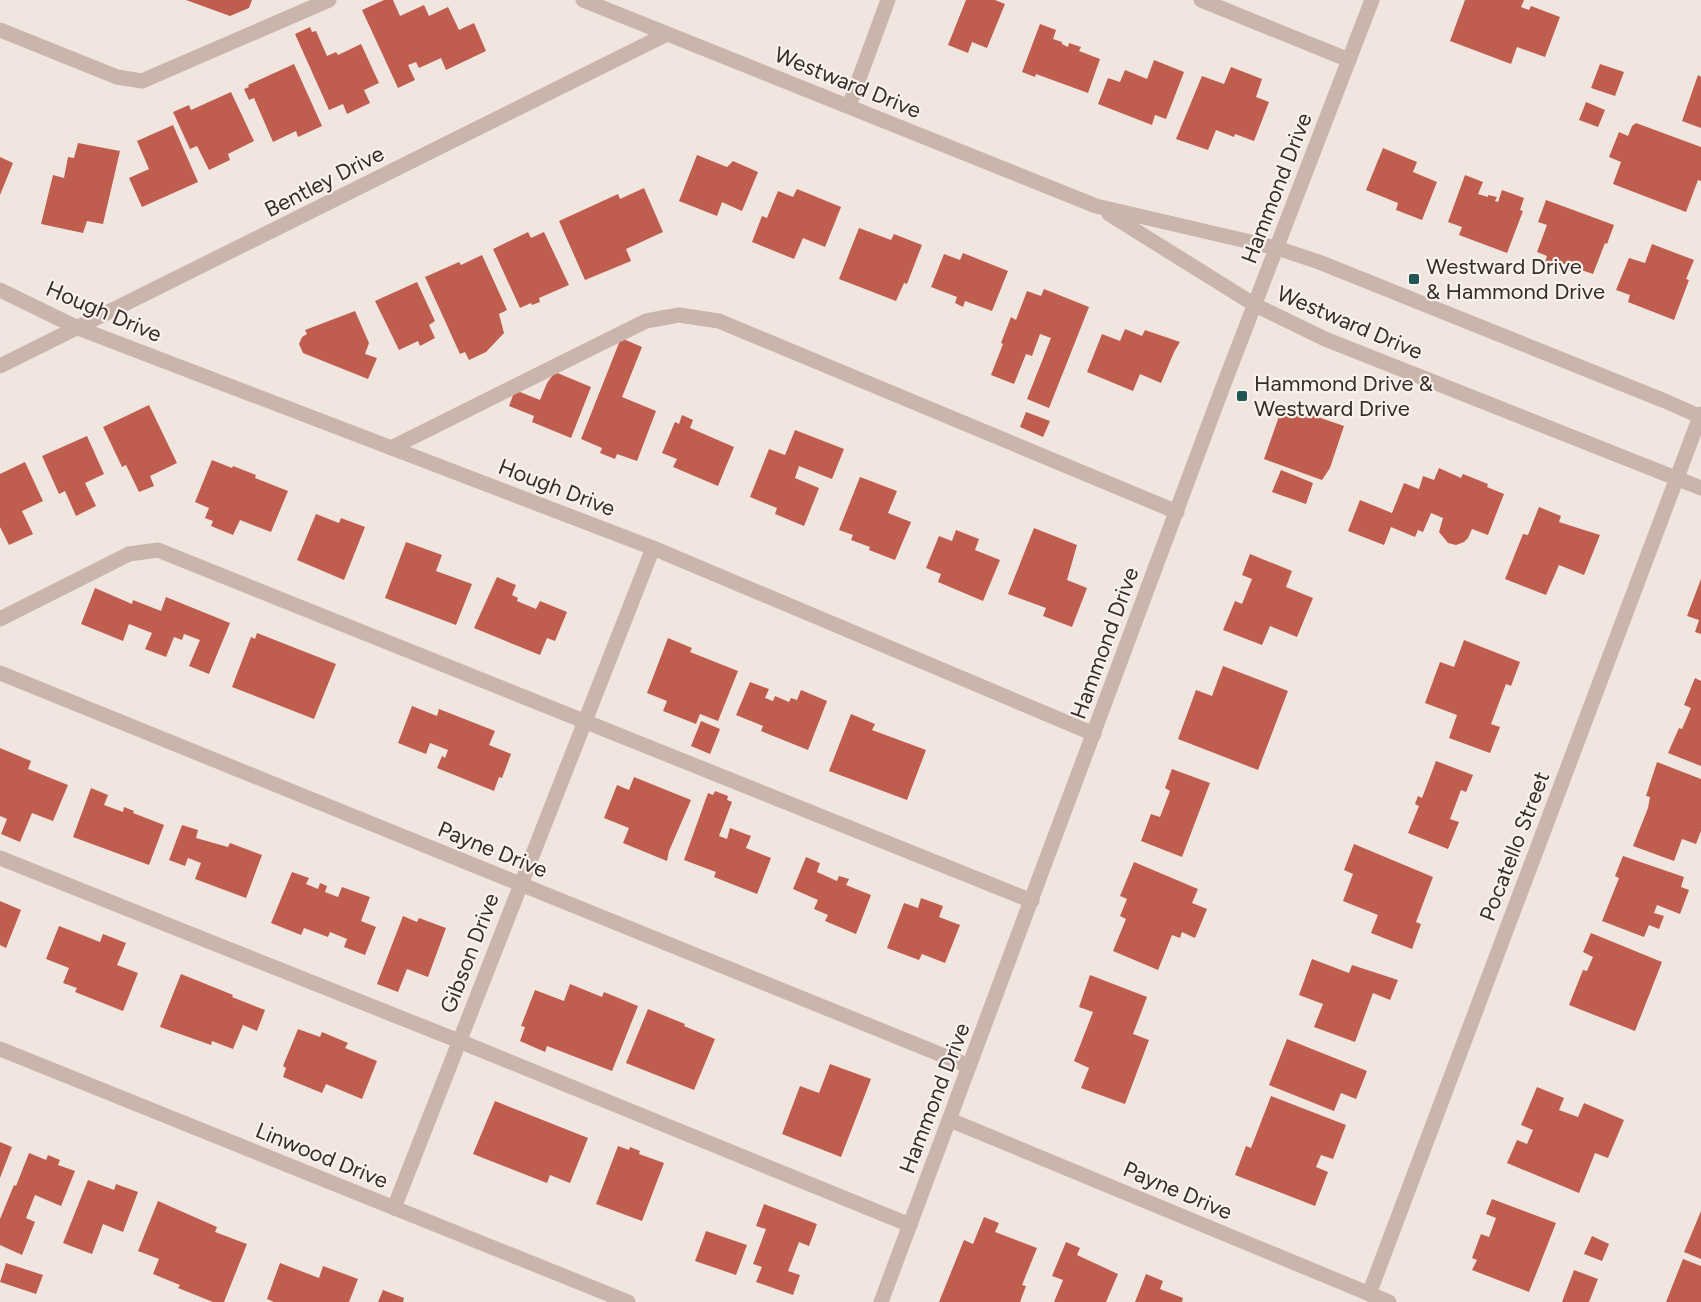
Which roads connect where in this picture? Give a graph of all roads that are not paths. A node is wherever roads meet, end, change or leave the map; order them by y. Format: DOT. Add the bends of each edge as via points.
graph roads {
  1 [pos="329,0"];
  2 [pos="583,0"];
  3 [pos="888,0"];
  4 [pos="1201,0"];
  5 [pos="1372,0"];
  6 [pos="0,30"];
  7 [pos="667,34"];
  8 [pos="1349,60"];
  9 [pos="849,106"];
  10 [pos="1096,206"];
  11 [pos="1277,248"];
  12 [pos="0,290"];
  13 [pos="1255,305"];
  14 [pos="78,328"];
  15 [pos="0,366"];
  16 [pos="1701,416"];
  17 [pos="391,448"];
  18 [pos="1677,478"];
  19 [pos="1701,488"];
  20 [pos="1177,512"];
  21 [pos="653,548"];
  22 [pos="0,619"];
  23 [pos="0,673"];
  24 [pos="584,722"];
  25 [pos="1094,734"];
  26 [pos="0,858"];
  27 [pos="520,884"];
  28 [pos="1032,901"];
  29 [pos="459,1041"];
  30 [pos="0,1049"];
  31 [pos="969,1066"];
  32 [pos="950,1120"];
  33 [pos="394,1208"];
  34 [pos="910,1225"];
  35 [pos="1369,1294"];
  36 [pos="628,1302"];
  37 [pos="881,1302"];
  38 [pos="1389,1302"];
  1 -- 6 [label="street" via="142,81 117,76"];
  2 -- 7 [label="street, Westward Drive"];
  3 -- 9 [label="street"];
  4 -- 8 [label="street"];
  5 -- 8 [label="street, Hammond Drive"];
  7 -- 9 [label="street, Westward Drive"];
  7 -- 14 [label="street, Bentley Drive"];
  8 -- 11 [label="street, Hammond Drive"];
  9 -- 10 [label="street, Westward Drive"];
  10 -- 11 [label="street, Westward Drive"];
  10 -- 13 [label="street, Westward Drive"];
  11 -- 13 [label="street, Hammond Drive"];
  11 -- 16 [label="street, Westward Drive" via="1344,271"];
  12 -- 14 [label="street, Hough Drive"];
  13 -- 18 [label="street, Westward Drive" via="1325,339"];
  13 -- 20 [label="street, Hammond Drive"];
  14 -- 15 [label="street, Bentley Drive"];
  14 -- 17 [label="street, Hough Drive"];
  16 -- 18 [label="street, Pocatello Street"];
  17 -- 20 [label="street" via="646,321 679,315 719,321"];
  17 -- 21 [label="street, Hough Drive"];
  18 -- 19 [label="street, Westward Drive"];
  18 -- 35 [label="street, Pocatello Street"];
  20 -- 25 [label="street, Hammond Drive"];
  21 -- 24 [label="street, Gibson Drive"];
  21 -- 25 [label="street, Hough Drive"];
  22 -- 24 [label="street" via="129,554 158,550"];
  23 -- 27 [label="street, Payne Drive"];
  24 -- 27 [label="street, Gibson Drive"];
  24 -- 28 [label="street"];
  25 -- 28 [label="street, Hammond Drive"];
  26 -- 29 [label="street"];
  27 -- 29 [label="street, Gibson Drive"];
  27 -- 31 [label="street, Payne Drive"];
  28 -- 31 [label="street, Hammond Drive"];
  29 -- 33 [label="street, Gibson Drive"];
  29 -- 34 [label="street"];
  30 -- 33 [label="street, Linwood Drive"];
  31 -- 32 [label="street, Hammond Drive"];
  32 -- 34 [label="street, Hammond Drive"];
  32 -- 35 [label="street, Payne Drive"];
  33 -- 36 [label="street, Linwood Drive"];
  34 -- 37 [label="street, Hammond Drive"];
  35 -- 38 [label="street, Payne Drive"];
}
